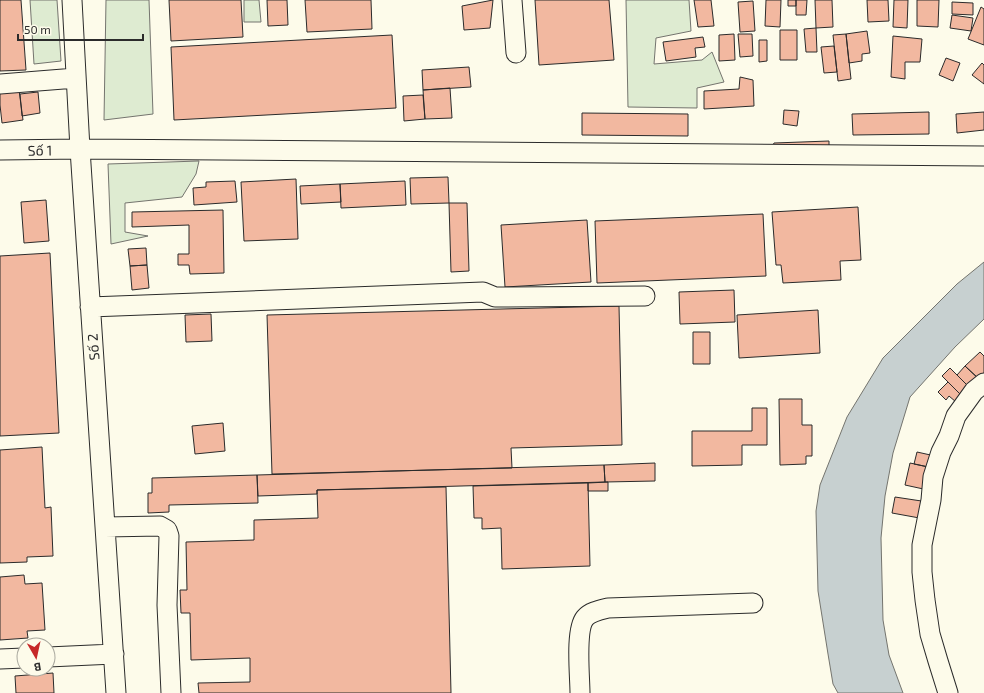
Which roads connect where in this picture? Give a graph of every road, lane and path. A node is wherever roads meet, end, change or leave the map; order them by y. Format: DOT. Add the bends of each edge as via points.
graph roads {
  1 [pos="72,0"];
  2 [pos="512,0"];
  3 [pos="516,53"];
  4 [pos="76,78"];
  5 [pos="0,84"];
  6 [pos="80,149"];
  7 [pos="0,150"];
  8 [pos="984,156"];
  9 [pos="645,296"];
  10 [pos="90,307"];
  11 [pos="984,383"];
  12 [pos="105,527"];
  13 [pos="753,603"];
  14 [pos="114,654"];
  15 [pos="56,656"];
  16 [pos="16,658"];
  17 [pos="0,659"];
  18 [pos="116,693"];
  19 [pos="171,693"];
  20 [pos="580,693"];
  21 [pos="948,693"];
  1 -- 4 [label="street, Số 2"];
  2 -- 3 [label="street"];
  4 -- 5 [label="street"];
  4 -- 6 [label="street, Số 2"];
  6 -- 7 [label="street, Số 1"];
  6 -- 8 [label="street, Số 1"];
  6 -- 10 [label="street, Số 2"];
  9 -- 10 [label="street" via="495,297 483,292"];
  10 -- 12 [label="street, Số 2"];
  11 -- 21 [label="street" via="956,416 941,452 933,476 922,545 922,572 930,634"];
  12 -- 14 [label="street, Số 2"];
  12 -- 19 [label="street" via="160,526 167,530"];
  13 -- 20 [label="street" via="608,608 594,612 584,618 581,626"];
  14 -- 15 [label="street"];
  14 -- 18 [label="street, Số 2"];
  16 -- 17 [label="street"];
}
